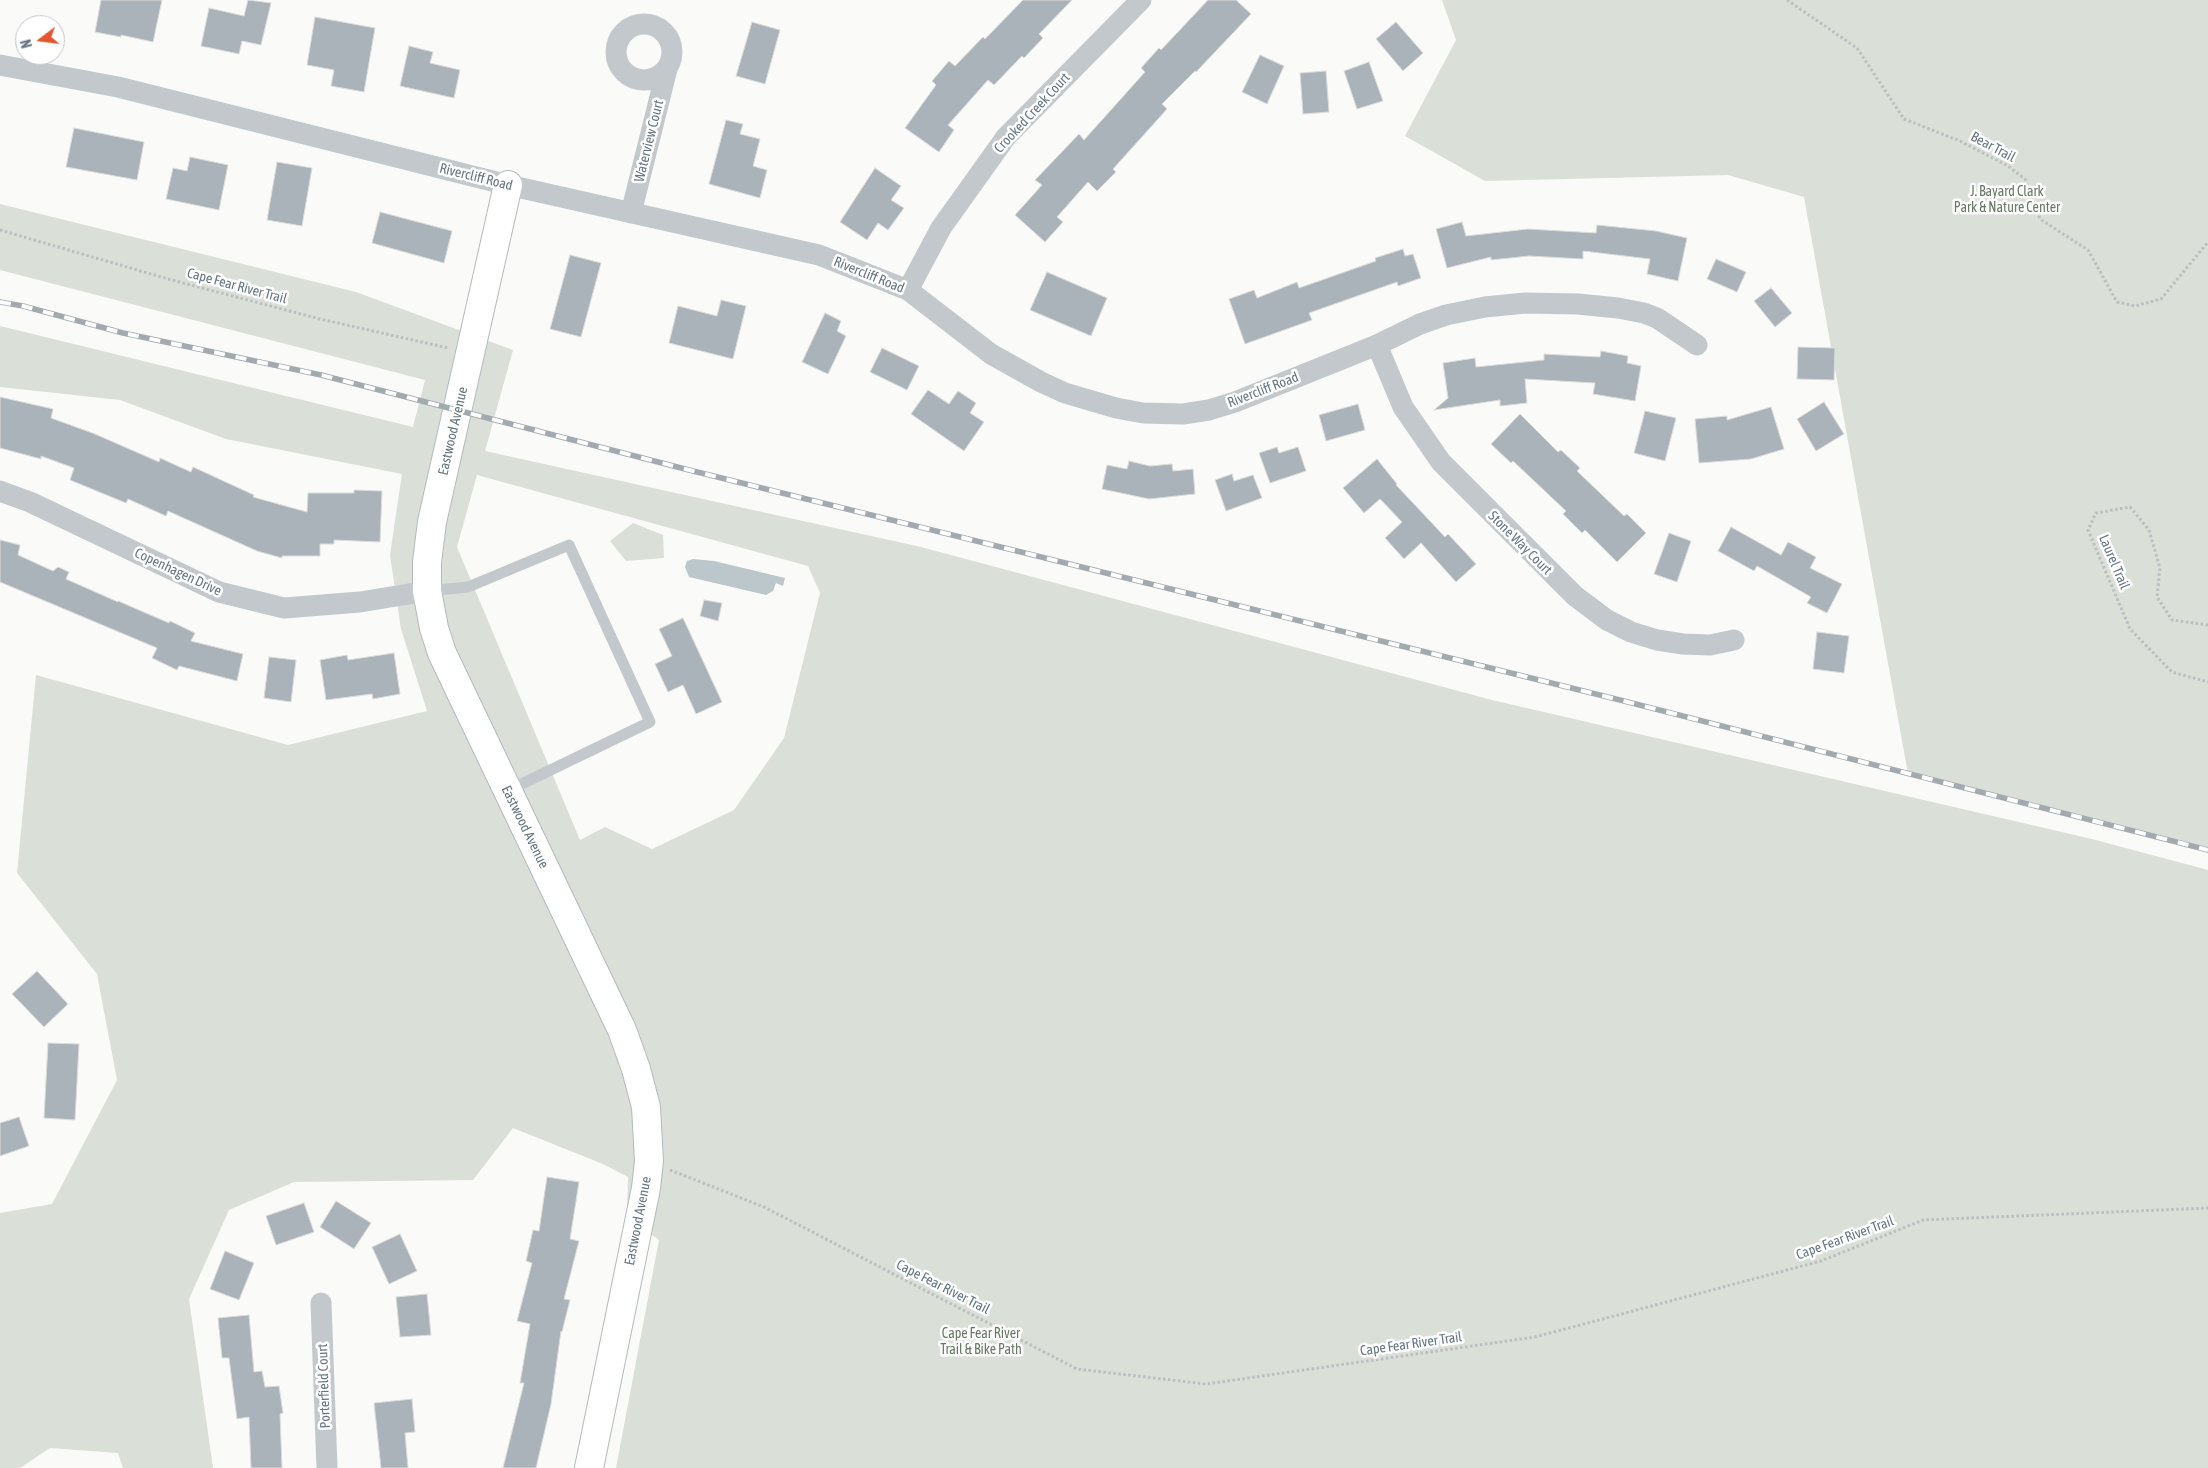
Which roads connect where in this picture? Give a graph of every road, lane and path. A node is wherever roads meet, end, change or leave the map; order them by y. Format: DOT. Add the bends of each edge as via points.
graph roads {
  1 [pos="1141,0"];
  2 [pos="1787,0"];
  3 [pos="0,65"];
  4 [pos="666,69"];
  5 [pos="508,185"];
  6 [pos="631,214"];
  7 [pos="0,230"];
  8 [pos="2208,242"];
  9 [pos="908,290"];
  10 [pos="1377,345"];
  11 [pos="1697,345"];
  12 [pos="471,353"];
  13 [pos="0,491"];
  14 [pos="427,591"];
  15 [pos="2208,625"];
  16 [pos="1734,640"];
  17 [pos="2208,682"];
  18 [pos="507,791"];
  19 [pos="649,1161"];
  20 [pos="2208,1208"];
  21 [pos="320,1303"];
  22 [pos="327,1468"];
  23 [pos="589,1468"];
  1 -- 9 [label="street, Crooked Creek Court" via="1006,138 940,228"];
  2 -- 8 [label="path, Bear Trail" via="1857,48 1904,119 1960,141 2008,166 2025,179 2040,219 2088,250 2117,302 2135,306 2161,299"];
  3 -- 5 [label="street, Rivercliff Road" via="118,88"];
  4 -- 6 [label="street, Waterview Court"];
  5 -- 6 [label="street, Rivercliff Road"];
  5 -- 12 [label="street, Eastwood Avenue"];
  6 -- 9 [label="street, Rivercliff Road" via="819,254"];
  7 -- 12 [label="path, Cape Fear River Trail" via="320,319"];
  9 -- 10 [label="street, Rivercliff Road" via="991,354 1041,382 1099,403 1142,413 1183,414 1209,410"];
  10 -- 11 [label="street, Rivercliff Road" via="1446,315 1485,307 1534,303 1578,304 1644,313"];
  10 -- 16 [label="street, Stone Way Court" via="1404,407 1441,462 1575,596 1607,620 1657,640 1710,644"];
  12 -- 14 [label="street, Eastwood Avenue" via="432,522"];
  13 -- 14 [label="street, Copenhagen Drive" via="30,502 219,592 284,608 360,602"];
  14 -- 18 [label="street, Eastwood Avenue" via="442,653"];
  14 -- 18 [label="lane" via="468,587 569,545 650,722"];
  15 -- 17 [label="path, Laurel Trail" via="2172,620 2157,597 2160,568 2149,530 2130,507 2096,513 2088,530 2130,629 2172,672"];
  18 -- 19 [label="street, Eastwood Avenue" via="622,1030 646,1107"];
  19 -- 20 [label="path, Cape Fear River Trail" via="764,1207 1077,1369 1206,1384 1535,1337 1821,1261 1923,1220"];
  19 -- 23 [label="street, Eastwood Avenue"];
  21 -- 22 [label="street, Porterfield Court"];
}
